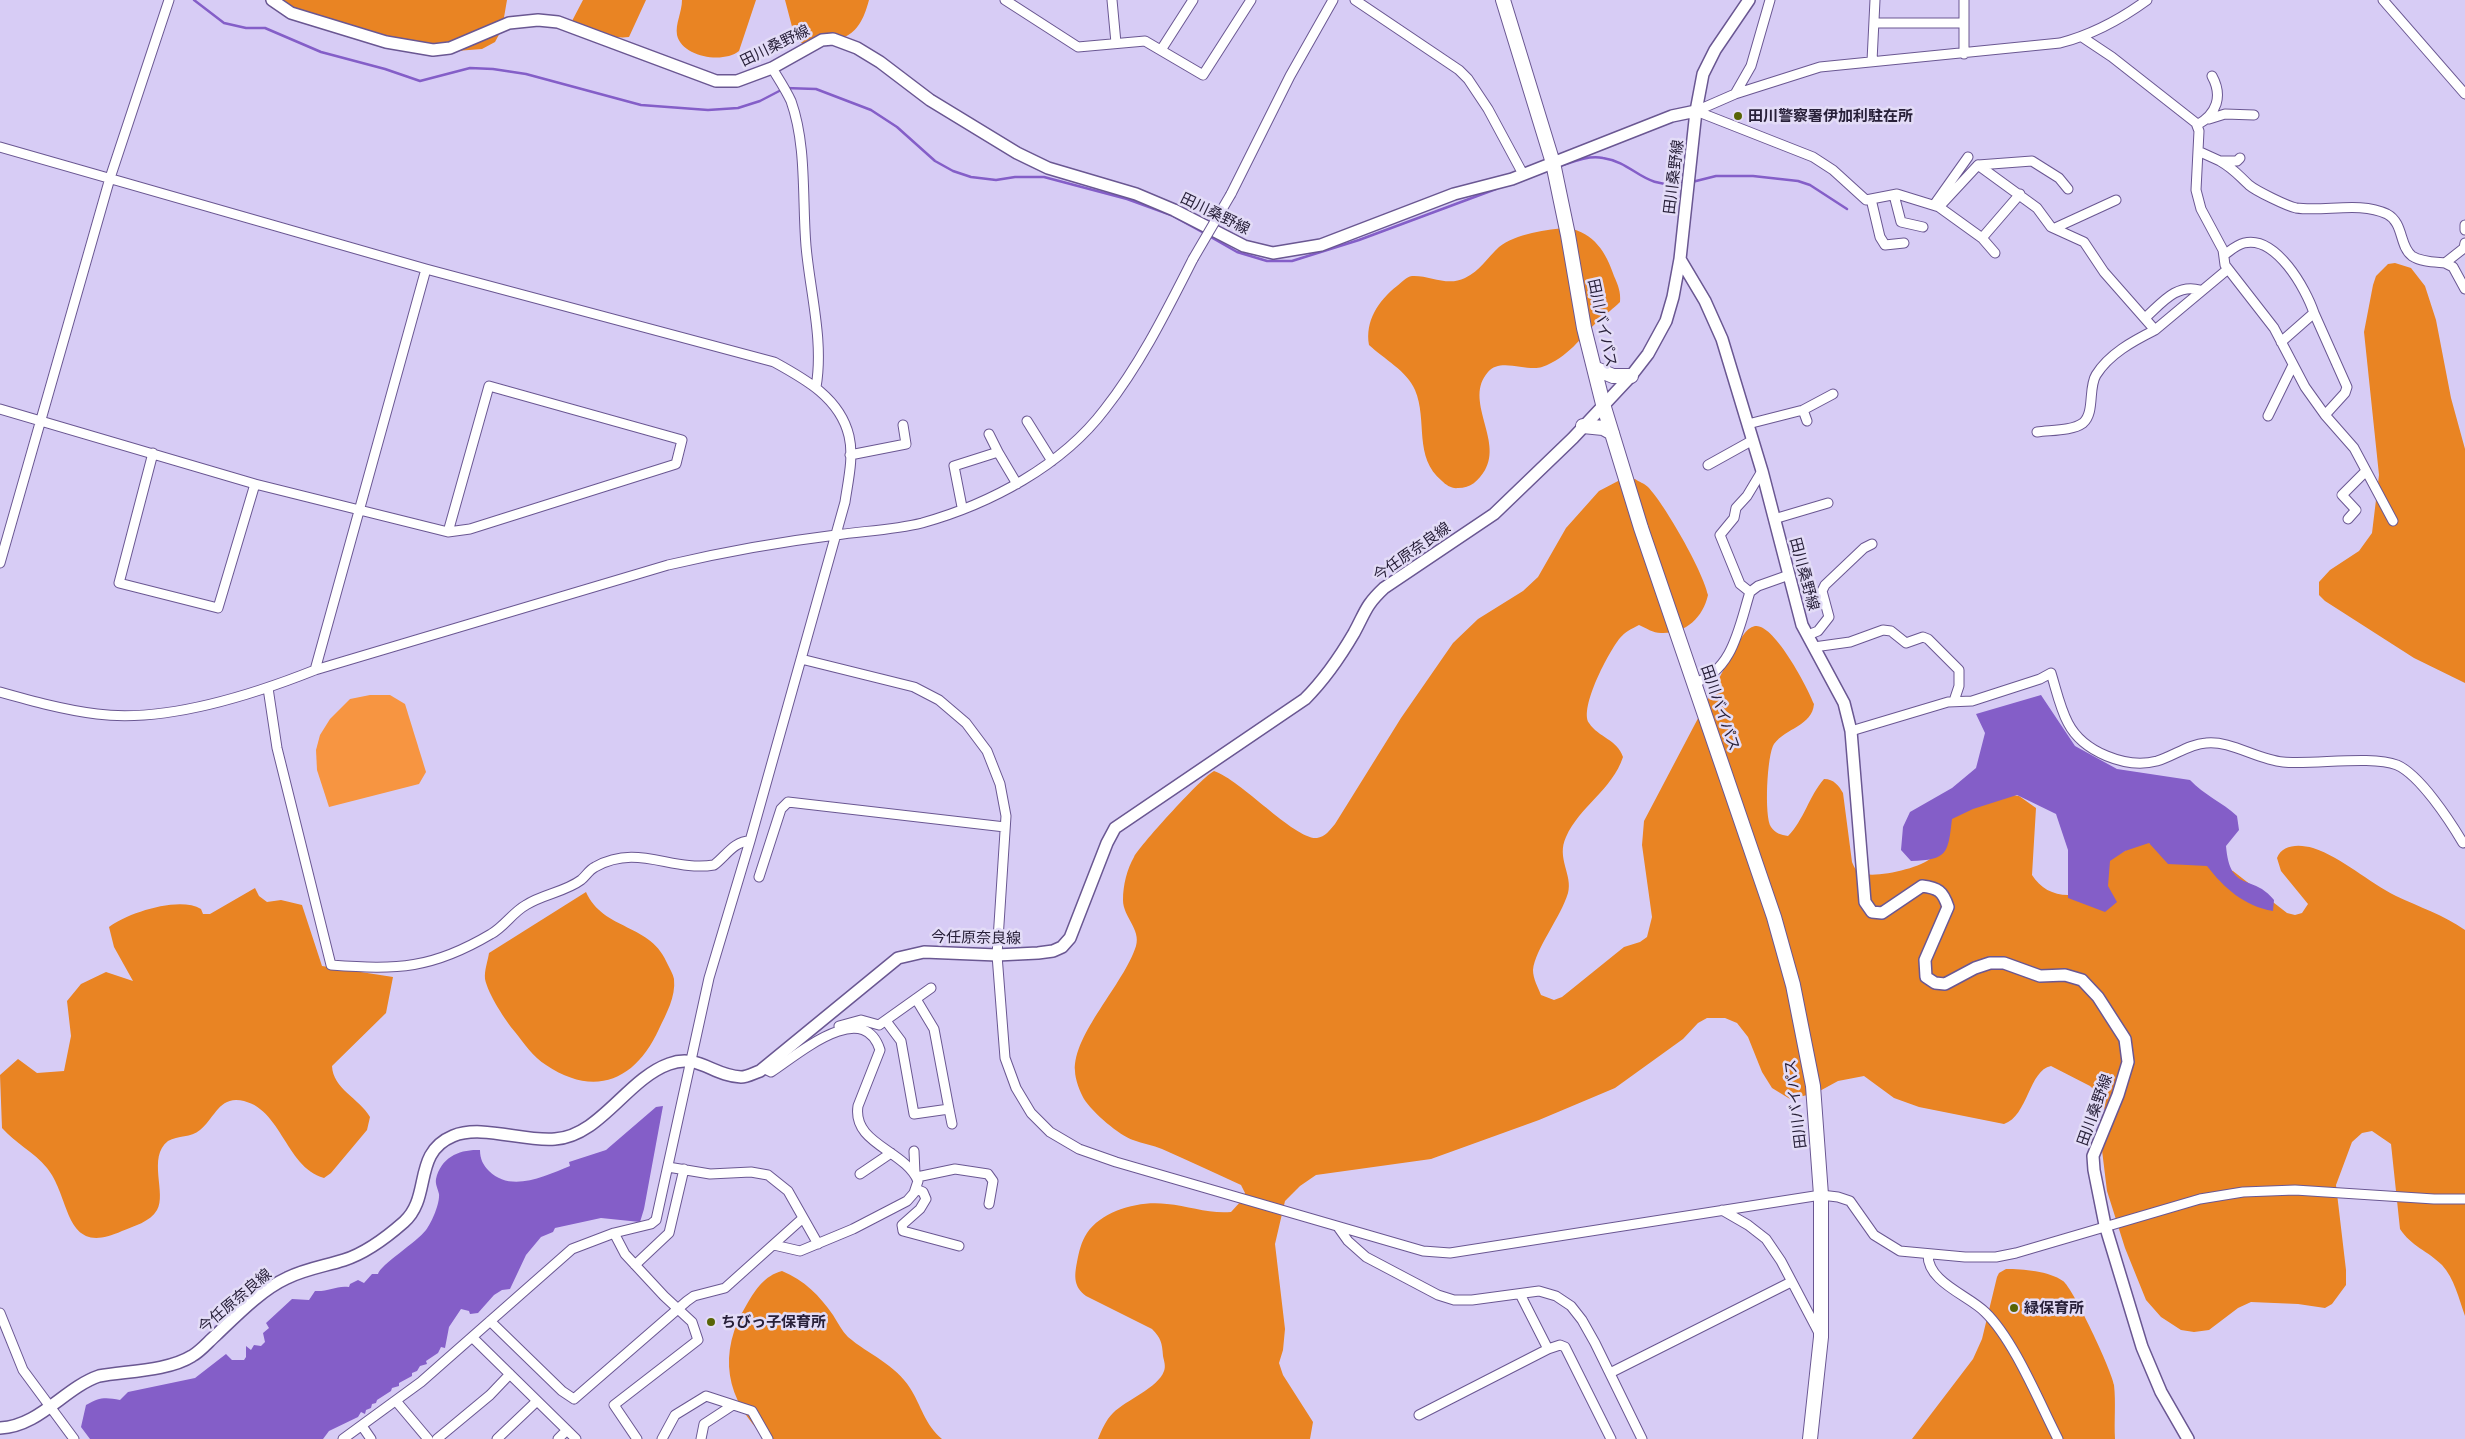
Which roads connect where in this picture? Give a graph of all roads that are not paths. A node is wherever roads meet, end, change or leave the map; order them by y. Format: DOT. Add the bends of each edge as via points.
graph roads {
  1 [pos="169,0"];
  2 [pos="272,0"];
  3 [pos="1005,0"];
  4 [pos="1112,0"];
  5 [pos="1193,0"];
  6 [pos="1250,0"];
  7 [pos="1333,0"];
  8 [pos="1355,0"];
  9 [pos="1502,0"];
  10 [pos="1748,0"];
  11 [pos="1770,0"];
  12 [pos="1875,0"];
  13 [pos="1964,0"];
  14 [pos="2147,0"];
  15 [pos="2383,0"];
  16 [pos="1875,23"];
  17 [pos="1964,23"];
  18 [pos="2082,37"];
  19 [pos="1116,43"];
  20 [pos="1161,50"];
  21 [pos="1964,54"];
  22 [pos="1872,61"];
  23 [pos="772,68"];
  24 [pos="2212,76"];
  25 [pos="1735,94"];
  26 [pos="2465,94"];
  27 [pos="1696,111"];
  28 [pos="2254,116"];
  29 [pos="2209,119"];
  30 [pos="2197,126"];
  31 [pos="0,147"];
  32 [pos="2198,151"];
  33 [pos="1968,157"];
  34 [pos="2240,158"];
  35 [pos="2220,161"];
  36 [pos="1553,163"];
  37 [pos="1978,165"];
  38 [pos="1523,174"];
  39 [pos="110,178"];
  40 [pos="2068,189"];
  41 [pos="2020,194"];
  42 [pos="1894,195"];
  43 [pos="1870,199"];
  44 [pos="2116,200"];
  45 [pos="1937,206"];
  46 [pos="2465,225"];
  47 [pos="1922,227"];
  48 [pos="2054,228"];
  49 [pos="2465,230"];
  50 [pos="1982,238"];
  51 [pos="1904,243"];
  52 [pos="2465,243"];
  53 [pos="1995,253"];
  54 [pos="2224,255"];
  55 [pos="1680,259"];
  56 [pos="2445,263"];
  57 [pos="2228,268"];
  58 [pos="426,269"];
  59 [pos="2465,288"];
  60 [pos="2200,290"];
  61 [pos="2314,313"];
  62 [pos="2144,318"];
  63 [pos="2155,330"];
  64 [pos="2281,342"];
  65 [pos="2293,365"];
  66 [pos="1594,368"];
  67 [pos="1631,376"];
  68 [pos="816,387"];
  69 [pos="1833,394"];
  70 [pos="1603,404"];
  71 [pos="0,409"];
  72 [pos="1803,410"];
  73 [pos="2325,415"];
  74 [pos="2268,416"];
  75 [pos="40,420"];
  76 [pos="1027,421"];
  77 [pos="1807,421"];
  78 [pos="1748,424"];
  79 [pos="903,425"];
  80 [pos="1584,426"];
  81 [pos="2038,432"];
  82 [pos="1612,433"];
  83 [pos="989,434"];
  84 [pos="1753,440"];
  85 [pos="998,452"];
  86 [pos="153,453"];
  87 [pos="850,455"];
  88 [pos="1052,461"];
  89 [pos="1708,465"];
  90 [pos="1762,471"];
  91 [pos="2366,472"];
  92 [pos="255,484"];
  93 [pos="1017,484"];
  94 [pos="1828,504"];
  95 [pos="962,508"];
  96 [pos="360,510"];
  97 [pos="1774,519"];
  98 [pos="2348,519"];
  99 [pos="2393,521"];
  100 [pos="448,532"];
  101 [pos="837,534"];
  102 [pos="1872,544"];
  103 [pos="0,562"];
  104 [pos="1789,575"];
  105 [pos="1750,592"];
  106 [pos="1808,635"];
  107 [pos="1814,647"];
  108 [pos="801,659"];
  109 [pos="315,670"];
  110 [pos="1694,683"];
  111 [pos="268,688"];
  112 [pos="0,692"];
  113 [pos="1954,702"];
  114 [pos="1851,731"];
  115 [pos="1005,827"];
  116 [pos="750,841"];
  117 [pos="2462,843"];
  118 [pos="759,877"];
  119 [pos="997,955"];
  120 [pos="931,988"];
  121 [pos="916,999"];
  122 [pos="886,1021"];
  123 [pos="837,1031"];
  124 [pos="691,1060"];
  125 [pos="763,1068"];
  126 [pos="949,1109"];
  127 [pos="952,1124"];
  128 [pos="914,1152"];
  129 [pos="891,1153"];
  130 [pos="668,1166"];
  131 [pos="684,1169"];
  132 [pos="860,1174"];
  133 [pos="916,1176"];
  134 [pos="916,1189"];
  135 [pos="1821,1195"];
  136 [pos="2465,1199"];
  137 [pos="989,1204"];
  138 [pos="1722,1210"];
  139 [pos="803,1218"];
  140 [pos="2105,1225"];
  141 [pos="1338,1226"];
  142 [pos="614,1233"];
  143 [pos="818,1244"];
  144 [pos="774,1245"];
  145 [pos="959,1246"];
  146 [pos="1928,1254"];
  147 [pos="635,1265"];
  148 [pos="1791,1282"];
  149 [pos="1520,1294"];
  150 [pos="677,1308"];
  151 [pos="0,1313"];
  152 [pos="490,1321"];
  153 [pos="472,1337"];
  154 [pos="1821,1337"];
  155 [pos="1548,1349"];
  156 [pos="1610,1373"];
  157 [pos="510,1374"];
  158 [pos="396,1400"];
  159 [pos="537,1401"];
  160 [pos="733,1406"];
  161 [pos="50,1407"];
  162 [pos="1419,1416"];
  163 [pos="362,1426"];
  164 [pos="0,1428"];
  165 [pos="567,1430"];
  166 [pos="74,1439"];
  167 [pos="343,1439"];
  168 [pos="371,1439"];
  169 [pos="428,1439"];
  170 [pos="437,1439"];
  171 [pos="497,1439"];
  172 [pos="558,1439"];
  173 [pos="576,1439"];
  174 [pos="636,1439"];
  175 [pos="662,1439"];
  176 [pos="701,1439"];
  177 [pos="768,1439"];
  178 [pos="1611,1439"];
  179 [pos="1642,1439"];
  180 [pos="1810,1439"];
  181 [pos="2058,1439"];
  182 [pos="2188,1439"];
  1 -- 39 [label="street"];
  2 -- 23 [label="main road, 田川桑野線" via="291,13 386,42 433,50 450,48 509,24 538,20 558,22 716,81 737,80"];
  3 -- 19 [label="street" via="1078,48"];
  4 -- 19 [label="street"];
  5 -- 20 [label="street"];
  6 -- 20 [label="street" via="1203,75"];
  7 -- 88 [label="street, bridge" via="1154,335 1106,409 1082,436"];
  8 -- 38 [label="street" via="1468,79 1488,108"];
  9 -- 36 [label="highway, 田川バイパス"];
  10 -- 27 [label="main road" via="1703,74"];
  11 -- 25 [label="street" via="1751,66"];
  12 -- 16 [label="street"];
  13 -- 17 [label="street"];
  14 -- 18 [label="street" via="2133,11"];
  15 -- 26 [label="street"];
  16 -- 17 [label="street"];
  16 -- 22 [label="street"];
  17 -- 21 [label="street"];
  18 -- 21 [label="street" via="2060,44"];
  18 -- 30 [label="street" via="2188,115"];
  19 -- 20 [label="street" via="1145,42"];
  21 -- 22 [label="street"];
  22 -- 25 [label="street" via="1820,67"];
  23 -- 38 [label="main road, 田川桑野線" via="822,40 833,39 880,62 930,100 1017,153 1048,168 1136,194 1244,246 1273,252 1321,245 1454,194"];
  23 -- 68 [label="street" via="791,101 798,132 819,370"];
  24 -- 29 [label="street" via="2219,94"];
  25 -- 27 [label="street"];
  27 -- 36 [label="main road, 田川桑野線" via="1672,116"];
  27 -- 43 [label="street" via="1813,157 1833,170 1859,195"];
  27 -- 55 [label="main road, 田川桑野線"];
  28 -- 29 [label="street" via="2226,114"];
  29 -- 30 [label="street"];
  30 -- 32 [label="street"];
  31 -- 39 [label="street"];
  32 -- 35 [label="street"];
  32 -- 54 [label="street" via="2196,190 2201,209"];
  33 -- 45 [label="street"];
  34 -- 35 [label="street" via="2237,161"];
  35 -- 56 [label="street" via="2235,169 2249,185 2295,208 2368,209 2386,214 2397,224 2413,256"];
  36 -- 38 [label="main road, 田川桑野線"];
  36 -- 66 [label="highway, 田川バイパス"];
  37 -- 40 [label="street" via="2032,161 2060,178"];
  37 -- 41 [label="street"];
  37 -- 45 [label="street"];
  39 -- 58 [label="street"];
  39 -- 75 [label="street"];
  41 -- 48 [label="street"];
  41 -- 50 [label="street"];
  42 -- 43 [label="street"];
  42 -- 45 [label="street"];
  42 -- 47 [label="street" via="1901,222"];
  43 -- 51 [label="street" via="1884,244"];
  44 -- 48 [label="street"];
  45 -- 50 [label="street"];
  46 -- 49 [label="street"];
  48 -- 62 [label="street" via="2084,242 2104,272"];
  50 -- 53 [label="street"];
  52 -- 56 [label="street" via="2464,248"];
  54 -- 57 [label="street"];
  54 -- 61 [label="street" via="2245,243 2272,251 2285,261 2308,295"];
  55 -- 67 [label="main road, 今任原奈良線" via="1666,321 1648,354"];
  55 -- 78 [label="main road, 田川桑野線" via="1705,301 1722,339"];
  56 -- 59 [label="street" via="2453,267"];
  57 -- 60 [label="street"];
  57 -- 64 [label="street"];
  58 -- 68 [label="street" via="774,362"];
  58 -- 96 [label="street"];
  60 -- 62 [label="street" via="2185,288 2174,292"];
  60 -- 63 [label="street"];
  61 -- 64 [label="street"];
  61 -- 73 [label="street" via="2347,387"];
  62 -- 63 [label="street"];
  63 -- 81 [label="street" via="2113,355 2096,375 2084,422 2076,427"];
  64 -- 65 [label="street"];
  65 -- 73 [label="street"];
  65 -- 74 [label="street"];
  66 -- 67 [label="highway" via="1613,376"];
  66 -- 70 [label="highway, 田川バイパス"];
  67 -- 70 [label="main road, 今任原奈良線"];
  68 -- 87 [label="street" via="840,416 849,436"];
  69 -- 72 [label="street"];
  70 -- 80 [label="main road, 今任原奈良線"];
  70 -- 82 [label="highway, 田川バイパス"];
  71 -- 75 [label="street"];
  72 -- 77 [label="street"];
  72 -- 78 [label="street"];
  73 -- 91 [label="street" via="2354,448"];
  75 -- 86 [label="street"];
  75 -- 103 [label="street"];
  76 -- 88 [label="street"];
  78 -- 84 [label="main road, 田川桑野線"];
  79 -- 87 [label="street" via="906,444"];
  80 -- 82 [label="highway" via="1603,428"];
  80 -- 119 [label="main road, 今任原奈良線" via="1494,514 1371,600 1323,681 1305,699 1115,828 1070,938 1062,947 1046,952"];
  82 -- 110 [label="highway, 田川バイパス"];
  83 -- 85 [label="street"];
  84 -- 89 [label="street"];
  84 -- 90 [label="main road, 田川桑野線"];
  85 -- 93 [label="street"];
  85 -- 95 [label="street" via="954,466"];
  86 -- 92 [label="street"];
  86 -- 92 [label="street" via="119,583 218,608"];
  87 -- 101 [label="street" via="845,502"];
  88 -- 93 [label="street"];
  90 -- 97 [label="main road, 田川桑野線"];
  90 -- 105 [label="street" via="1720,535 1740,584"];
  91 -- 98 [label="street" via="2342,495 2356,510"];
  91 -- 99 [label="street"];
  92 -- 96 [label="street"];
  93 -- 95 [label="street"];
  94 -- 97 [label="street" via="1817,503"];
  95 -- 101 [label="street" via="922,523"];
  96 -- 100 [label="street"];
  96 -- 109 [label="street"];
  97 -- 104 [label="main road, 田川桑野線"];
  100 -- 100 [label="street" via="676,464 682,440 489,386"];
  101 -- 108 [label="street"];
  101 -- 109 [label="street" via="726,551 668,564"];
  102 -- 106 [label="street" via="1824,585 1822,591 1829,617 1818,631"];
  104 -- 105 [label="street"];
  104 -- 106 [label="main road, 田川桑野線" via="1802,625"];
  105 -- 110 [label="street" via="1729,655 1715,672"];
  106 -- 107 [label="main road, 田川桑野線"];
  107 -- 113 [label="street" via="1850,642 1883,630 1891,631 1906,643 1923,637 1959,670"];
  107 -- 114 [label="main road, 田川桑野線" via="1844,703"];
  108 -- 115 [label="street" via="914,687 939,700 966,723 987,751 1000,784"];
  108 -- 116 [label="street"];
  109 -- 111 [label="street"];
  110 -- 135 [label="highway, 田川バイパス" via="1774,917 1793,985 1813,1086"];
  111 -- 112 [label="street" via="211,704 148,714 98,714"];
  111 -- 116 [label="street" via="277,748 331,965 376,968 428,963 448,957 493,933 525,905 581,880 594,867 634,855 682,865 714,865 737,844"];
  113 -- 114 [label="street"];
  113 -- 117 [label="street" via="1972,701 2050,673 2074,732 2082,741 2116,759 2132,763 2156,762 2208,742 2282,762 2378,762 2397,765 2414,778"];
  114 -- 140 [label="main road, 田川桑野線" via="1865,902 1872,912 1882,913 1922,886 1936,888 1944,894 1948,906 1924,960 1926,977 1935,983 1945,984 1975,968 2004,963 2040,976 2065,975 2082,980 2098,997 2125,1039 2128,1062 2093,1156"];
  115 -- 118 [label="street" via="788,802 781,810"];
  115 -- 119 [label="street"];
  116 -- 124 [label="street" via="709,978"];
  119 -- 125 [label="main road, 今任原奈良線" via="924,952 898,958"];
  119 -- 141 [label="street" via="1005,1058 1016,1088 1032,1113 1050,1132 1079,1149 1116,1162"];
  120 -- 121 [label="street"];
  121 -- 122 [label="street"];
  121 -- 126 [label="street" via="934,1029"];
  122 -- 123 [label="street" via="879,1025 861,1020 840,1024"];
  122 -- 126 [label="street" via="901,1041 914,1114"];
  123 -- 125 [label="street" via="771,1072"];
  123 -- 129 [label="street" via="861,1029 878,1042 878,1060 856,1115 860,1127 869,1137"];
  124 -- 125 [label="main road, 今任原奈良線" via="728,1075 743,1077"];
  124 -- 130 [label="street"];
  124 -- 161 [label="main road, 今任原奈良線" via="670,1063 648,1073 575,1135 555,1140 467,1132 451,1136 432,1151 425,1164 420,1196 406,1221 372,1247 347,1259 286,1278 237,1315 194,1355 180,1362 87,1380"];
  126 -- 127 [label="street"];
  128 -- 133 [label="street"];
  129 -- 132 [label="street"];
  129 -- 133 [label="street" via="909,1165"];
  130 -- 131 [label="street"];
  130 -- 142 [label="street" via="656,1220 643,1227"];
  131 -- 139 [label="street" via="710,1174 751,1172 768,1175 788,1191"];
  131 -- 147 [label="street" via="669,1233"];
  133 -- 134 [label="street"];
  133 -- 137 [label="street" via="955,1169 988,1174 993,1180"];
  134 -- 143 [label="street" via="907,1201"];
  134 -- 145 [label="street" via="923,1192 926,1199 902,1225 903,1231"];
  135 -- 138 [label="street"];
  135 -- 146 [label="street" via="1850,1201 1874,1235 1889,1246 1900,1251"];
  135 -- 154 [label="highway, 田川バイパス"];
  136 -- 140 [label="street" via="2294,1190 2243,1192 2200,1199"];
  138 -- 141 [label="street" via="1450,1253 1423,1251"];
  138 -- 148 [label="street" via="1748,1224 1766,1239"];
  139 -- 143 [label="street"];
  139 -- 144 [label="street"];
  140 -- 146 [label="street" via="1996,1257"];
  140 -- 182 [label="main road, 田川桑野線" via="2142,1347 2161,1392"];
  141 -- 149 [label="street" via="1348,1241 1366,1257 1438,1295 1454,1300"];
  142 -- 147 [label="street" via="618,1244"];
  142 -- 152 [label="street" via="572,1249"];
  143 -- 144 [label="street" via="800,1251"];
  144 -- 150 [label="street" via="726,1288 694,1296"];
  146 -- 181 [label="street" via="1936,1276 1999,1326"];
  147 -- 150 [label="street"];
  148 -- 154 [label="street"];
  148 -- 156 [label="street"];
  149 -- 155 [label="street"];
  149 -- 156 [label="street" via="1540,1291 1571,1306"];
  150 -- 152 [label="street" via="574,1399"];
  150 -- 174 [label="street" via="692,1322 698,1340 614,1405"];
  151 -- 161 [label="street" via="23,1370"];
  152 -- 153 [label="street"];
  153 -- 157 [label="street"];
  153 -- 158 [label="street"];
  154 -- 180 [label="highway, 田川バイパス"];
  155 -- 162 [label="street"];
  155 -- 178 [label="street" via="1560,1345 1565,1347"];
  156 -- 179 [label="street"];
  157 -- 159 [label="street"];
  157 -- 170 [label="street"];
  158 -- 163 [label="street"];
  158 -- 169 [label="street"];
  159 -- 165 [label="street"];
  159 -- 171 [label="street"];
  160 -- 175 [label="street" via="706,1396 675,1416"];
  160 -- 176 [label="street" via="704,1424"];
  160 -- 177 [label="street" via="752,1411"];
  161 -- 164 [label="main road, 今任原奈良線" via="20,1424"];
  161 -- 166 [label="street"];
  163 -- 167 [label="street"];
  163 -- 168 [label="street"];
  165 -- 172 [label="street"];
  165 -- 173 [label="street"];
}
